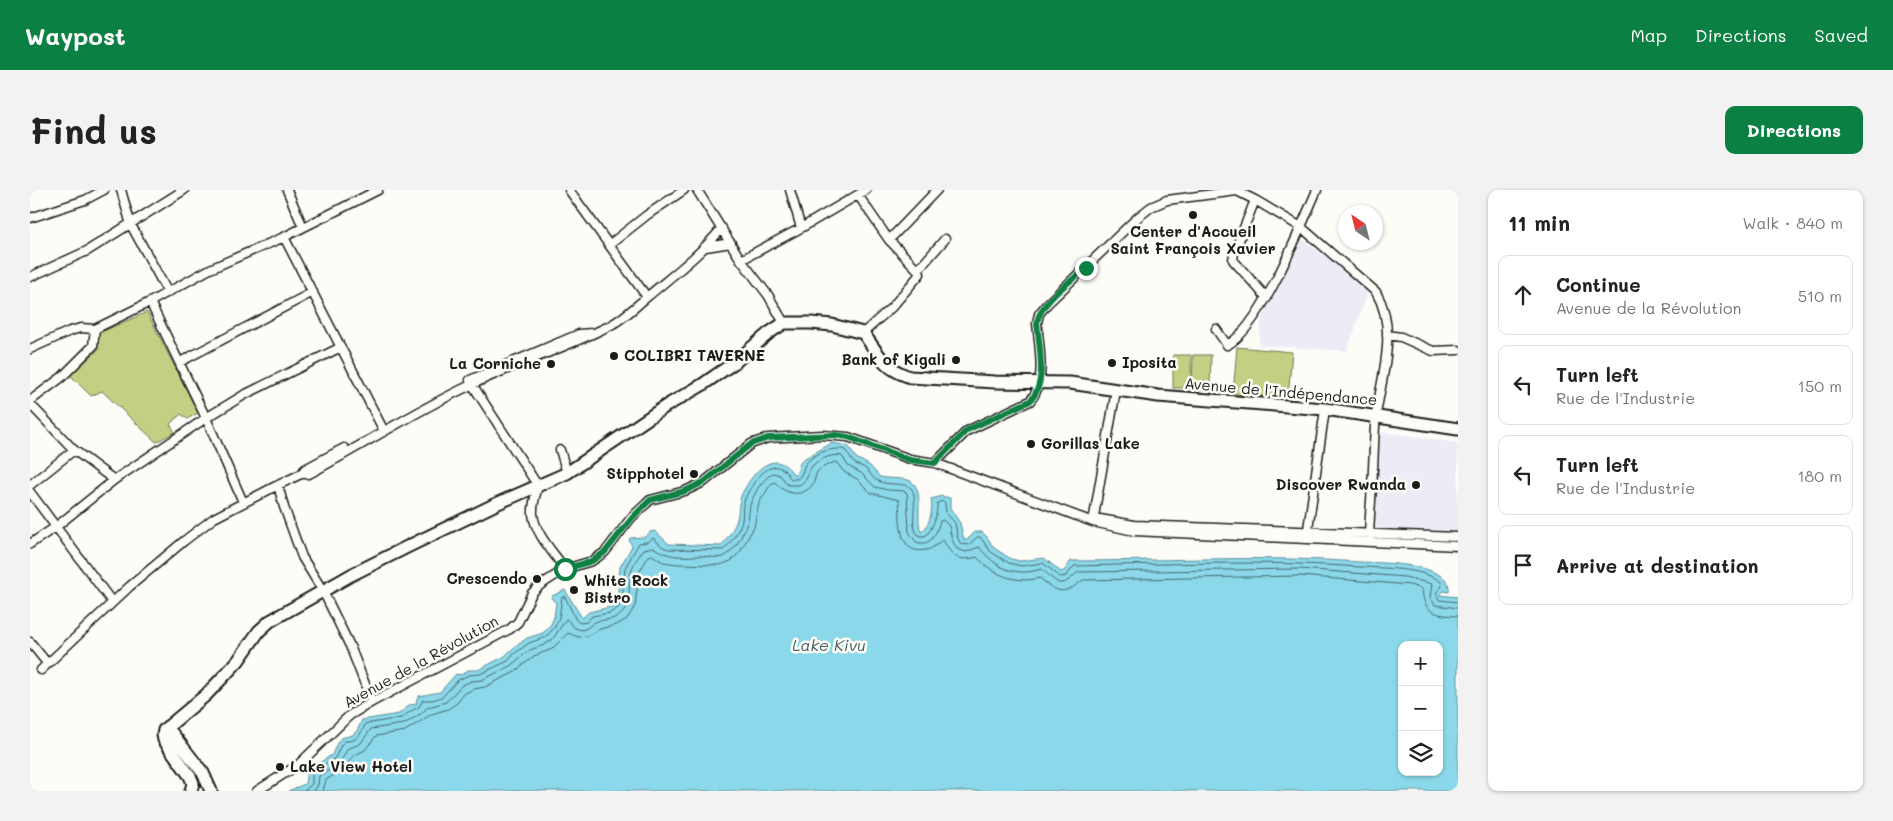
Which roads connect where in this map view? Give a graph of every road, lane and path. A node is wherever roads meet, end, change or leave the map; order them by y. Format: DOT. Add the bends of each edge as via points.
graph roads {
  1 [pos="104,190"];
  2 [pos="121,190"];
  3 [pos="184,190"];
  4 [pos="287,190"];
  5 [pos="378,190"];
  6 [pos="569,190"];
  7 [pos="684,190"];
  8 [pos="697,190"];
  9 [pos="790,190"];
  10 [pos="866,190"];
  11 [pos="936,190"];
  12 [pos="1237,190"];
  13 [pos="1317,190"];
  14 [pos="858,195"];
  15 [pos="1255,200"];
  16 [pos="30,218"];
  17 [pos="131,224"];
  18 [pos="304,227"];
  19 [pos="1301,227"];
  20 [pos="722,228"];
  21 [pos="800,228"];
  22 [pos="284,237"];
  23 [pos="945,239"];
  24 [pos="889,240"];
  25 [pos="731,243"];
  26 [pos="609,245"];
  27 [pos="706,247"];
  28 [pos="741,260"];
  29 [pos="918,270"];
  30 [pos="30,277"];
  31 [pos="167,291"];
  32 [pos="312,292"];
  33 [pos="646,298"];
  34 [pos="1267,298"];
  35 [pos="150,302"];
  36 [pos="784,323"];
  37 [pos="95,329"];
  38 [pos="1216,329"];
  39 [pos="863,333"];
  40 [pos="1387,335"];
  41 [pos="341,347"];
  42 [pos="30,349"];
  43 [pos="1458,350"];
  44 [pos="180,362"];
  45 [pos="471,382"];
  46 [pos="1041,382"];
  47 [pos="1116,390"];
  48 [pos="30,403"];
  49 [pos="1325,409"];
  50 [pos="1376,416"];
  51 [pos="206,418"];
  52 [pos="383,429"];
  53 [pos="1458,429"];
  54 [pos="74,450"];
  55 [pos="560,450"];
  56 [pos="935,463"];
  57 [pos="567,473"];
  58 [pos="114,480"];
  59 [pos="278,485"];
  60 [pos="30,486"];
  61 [pos="538,486"];
  62 [pos="30,492"];
  63 [pos="243,502"];
  64 [pos="1091,520"];
  65 [pos="57,526"];
  66 [pos="1369,533"];
  67 [pos="1307,535"];
  68 [pos="1458,538"];
  69 [pos="1369,542"];
  70 [pos="30,544"];
  71 [pos="1458,546"];
  72 [pos="565,569"];
  73 [pos="323,591"];
  74 [pos="112,602"];
  75 [pos="30,642"];
  76 [pos="48,663"];
  77 [pos="40,670"];
  78 [pos="372,702"];
  79 [pos="167,727"];
  80 [pos="191,791"];
  81 [pos="211,791"];
  82 [pos="256,791"];
  1 -- 16 [label="street" via="85,200"];
  2 -- 17 [label="street"];
  3 -- 17 [label="street"];
  4 -- 18 [label="street"];
  5 -- 18 [label="street"];
  6 -- 26 [label="street"];
  7 -- 26 [label="street"];
  8 -- 20 [label="street"];
  9 -- 21 [label="street"];
  10 -- 14 [label="street"];
  11 -- 24 [label="street"];
  12 -- 15 [label="street"];
  12 -- 46 [label="street" via="1167,200 1150,207 1047,304 1037,322"];
  13 -- 19 [label="street"];
  14 -- 21 [label="street"];
  14 -- 24 [label="street"];
  15 -- 19 [label="street"];
  15 -- 34 [label="street" via="1233,260"];
  17 -- 30 [label="street" via="66,262"];
  17 -- 31 [label="street"];
  18 -- 22 [label="street"];
  19 -- 34 [label="street"];
  19 -- 40 [label="street" via="1376,292 1387,319"];
  20 -- 25 [label="street"];
  20 -- 27 [label="street"];
  21 -- 28 [label="street"];
  22 -- 31 [label="street"];
  22 -- 32 [label="street"];
  23 -- 29 [label="street"];
  24 -- 29 [label="street"];
  25 -- 27 [label="street"];
  25 -- 28 [label="street"];
  26 -- 33 [label="street"];
  27 -- 33 [label="street"];
  28 -- 36 [label="street" via="768,295"];
  29 -- 39 [label="street" via="920,274 892,307"];
  31 -- 35 [label="street"];
  32 -- 41 [label="street"];
  32 -- 44 [label="street"];
  33 -- 45 [label="street" via="619,320 586,338 545,350"];
  34 -- 38 [label="street" via="1238,338 1227,345"];
  35 -- 37 [label="street"];
  35 -- 44 [label="street"];
  36 -- 39 [label="highway" via="832,325"];
  36 -- 57 [label="highway" via="702,385"];
  37 -- 42 [label="street" via="70,331"];
  37 -- 48 [label="street" via="93,346"];
  39 -- 46 [label="highway, Avenue de l'Indépendance" via="887,366 910,377"];
  40 -- 43 [label="street" via="1401,337 1433,351"];
  40 -- 50 [label="street"];
  41 -- 51 [label="street" via="244,395"];
  41 -- 52 [label="street"];
  44 -- 51 [label="street"];
  45 -- 52 [label="street"];
  45 -- 61 [label="street"];
  46 -- 47 [label="highway, Avenue de l'Indépendance"];
  46 -- 56 [label="street" via="1030,401 967,430"];
  47 -- 49 [label="highway, Avenue de l'Indépendance"];
  47 -- 64 [label="street"];
  48 -- 54 [label="street"];
  49 -- 50 [label="highway, Avenue de l'Indépendance"];
  49 -- 67 [label="street"];
  50 -- 53 [label="highway, Avenue de l'Indépendance"];
  50 -- 66 [label="street"];
  51 -- 58 [label="street"];
  51 -- 63 [label="street"];
  52 -- 59 [label="street" via="309,474 301,474"];
  54 -- 58 [label="street"];
  54 -- 60 [label="street"];
  55 -- 57 [label="street"];
  56 -- 64 [label="street, Avenue de la Révolution"];
  56 -- 72 [label="street, Avenue de la Révolution" via="910,460 836,435 760,439 704,482 685,491 650,500 605,552 592,561"];
  57 -- 61 [label="highway"];
  58 -- 65 [label="street"];
  59 -- 63 [label="street"];
  59 -- 73 [label="street" via="302,557"];
  61 -- 72 [label="street" via="533,512 538,531"];
  61 -- 73 [label="highway" via="468,517"];
  62 -- 65 [label="street"];
  63 -- 74 [label="street" via="214,518"];
  64 -- 67 [label="street, Avenue de la Révolution" via="1134,528"];
  65 -- 70 [label="street"];
  65 -- 74 [label="street"];
  66 -- 67 [label="street"];
  66 -- 68 [label="street"];
  66 -- 69 [label="street"];
  67 -- 69 [label="street"];
  69 -- 71 [label="street"];
  72 -- 78 [label="street, Avenue de la Révolution" via="538,586 518,622 510,629"];
  73 -- 78 [label="street"];
  73 -- 79 [label="highway" via="258,631 225,675"];
  74 -- 76 [label="street"];
  75 -- 76 [label="street"];
  76 -- 77 [label="street"];
  78 -- 82 [label="street, Avenue de la Révolution" via="350,715 298,765"];
  79 -- 80 [label="highway" via="164,740 190,776 193,783"];
  79 -- 81 [label="highway" via="203,773"];
}
